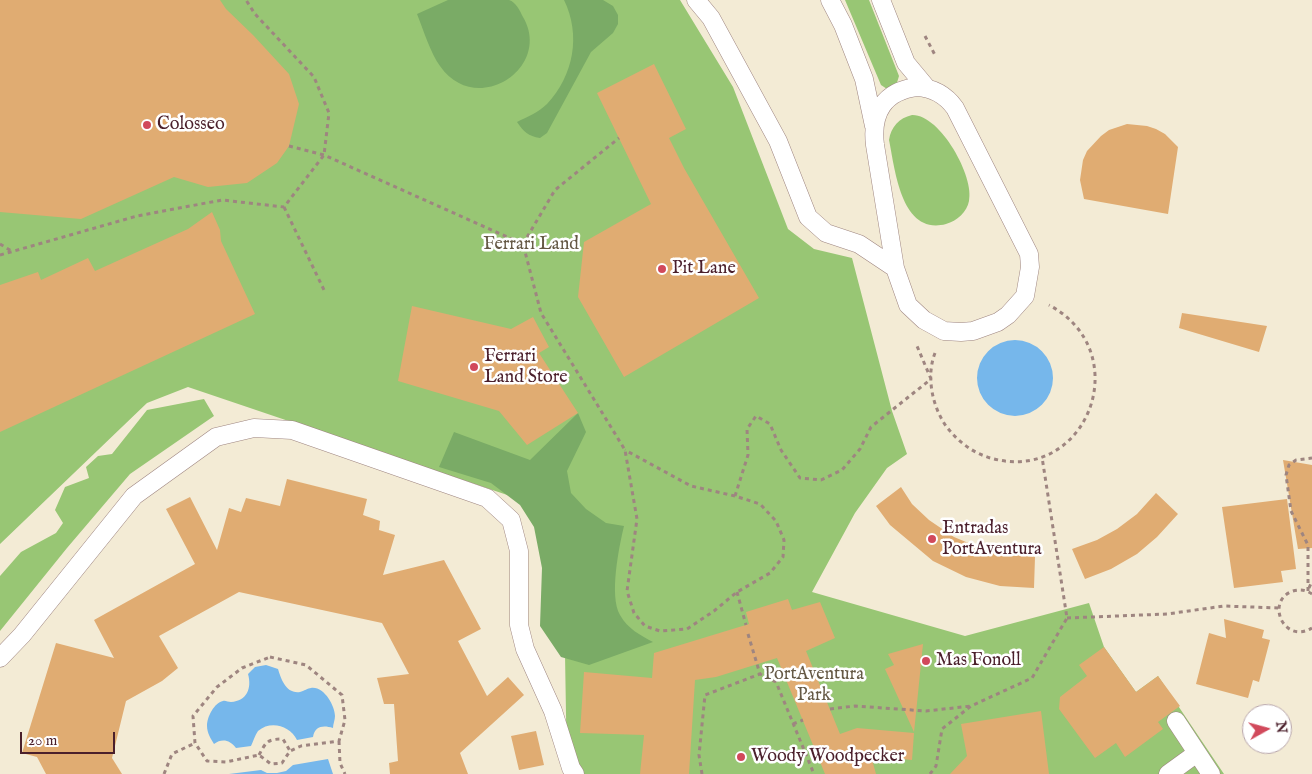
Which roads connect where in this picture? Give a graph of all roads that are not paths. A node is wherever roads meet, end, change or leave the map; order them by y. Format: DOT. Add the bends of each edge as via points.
graph roads {
  1 [pos="696,0"];
  2 [pos="830,0"];
  3 [pos="880,0"];
  4 [pos="926,88"];
  5 [pos="874,126"];
  6 [pos="895,268"];
  7 [pos="0,658"];
  8 [pos="1176,721"];
  9 [pos="1197,752"];
  10 [pos="575,774"];
  11 [pos="1168,774"];
  12 [pos="1211,774"];
  1 -- 6 [label="lane" via="712,18 778,140 808,217 826,233 859,244"];
  2 -- 5 [label="lane" via="864,79"];
  3 -- 4 [label="lane" via="906,63"];
  4 -- 5 [label="lane" via="908,88 891,95 879,109"];
  4 -- 6 [label="lane" via="943,95 955,108 1029,254 1025,296 998,322 973,331 944,331 924,320 908,305"];
  5 -- 6 [label="lane"];
  7 -- 10 [label="lane" via="134,496 216,437 254,428 292,430 487,498 511,520 520,551 518,625 525,649 553,711 570,768"];
  8 -- 9 [label="lane"];
  9 -- 11 [label="lane"];
  9 -- 12 [label="lane"];
}
